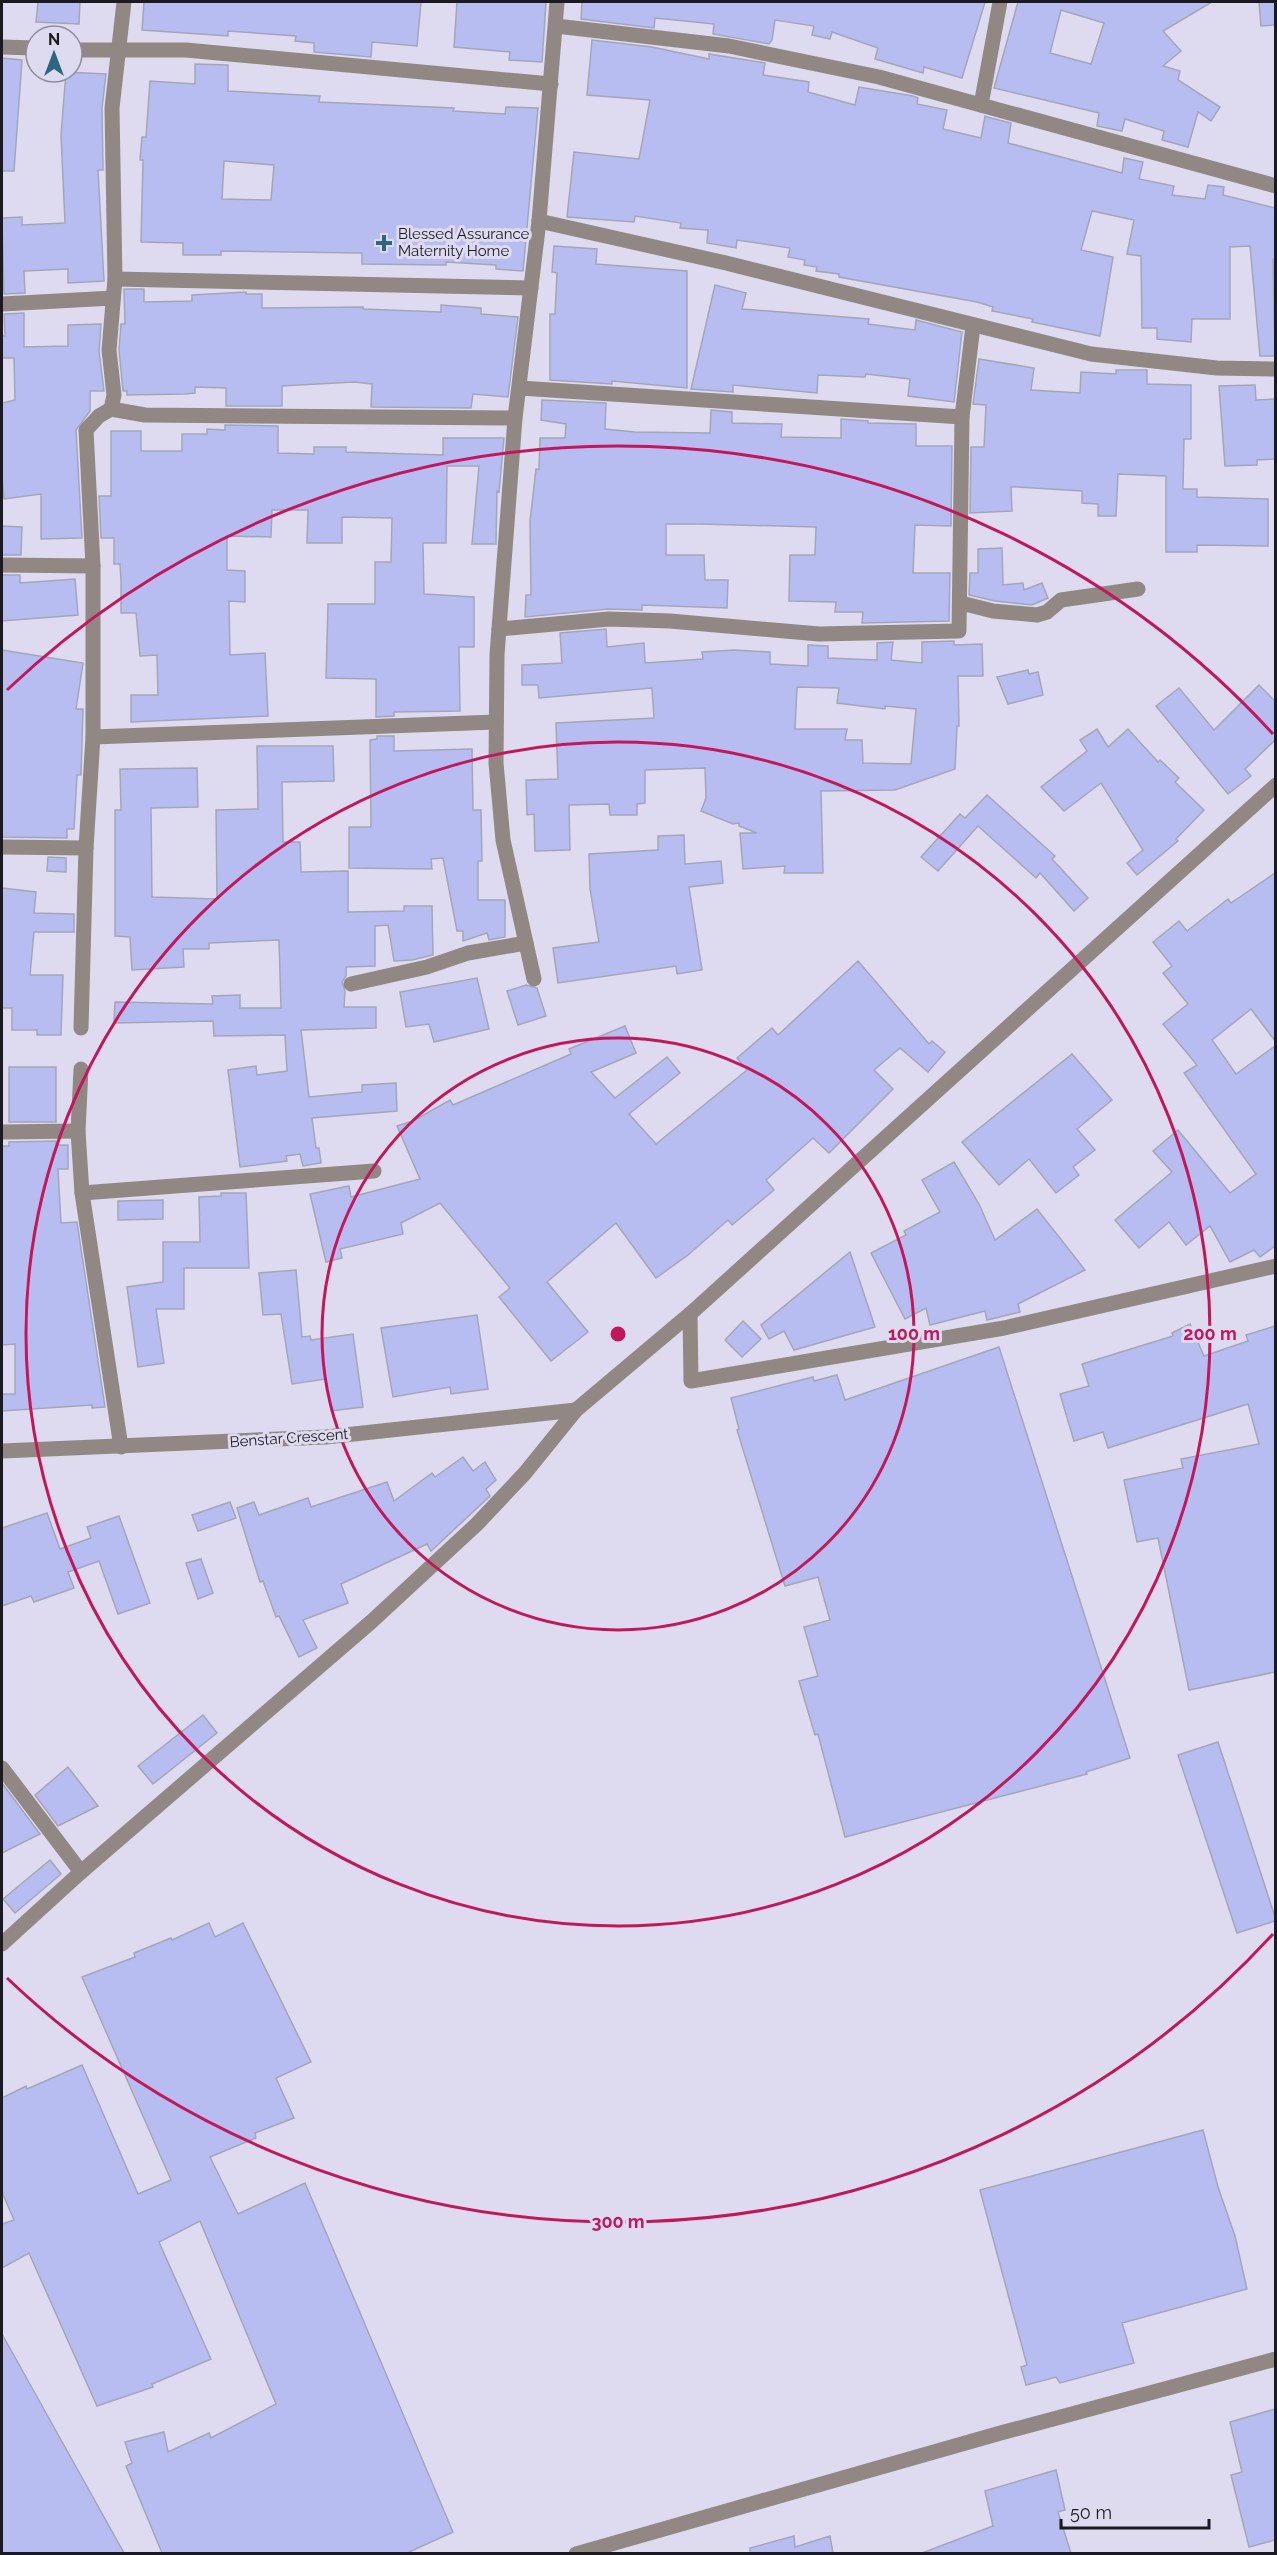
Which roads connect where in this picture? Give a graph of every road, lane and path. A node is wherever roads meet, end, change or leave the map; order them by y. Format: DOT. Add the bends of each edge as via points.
graph roads {
  1 [pos="124,2"];
  2 [pos="557,2"];
  3 [pos="1000,2"];
  4 [pos="556,26"];
  5 [pos="2,47"];
  6 [pos="24,48"];
  7 [pos="84,50"];
  8 [pos="117,51"];
  9 [pos="551,84"];
  10 [pos="981,105"];
  11 [pos="1275,186"];
  12 [pos="539,220"];
  13 [pos="115,279"];
  14 [pos="531,288"];
  15 [pos="113,298"];
  16 [pos="2,304"];
  17 [pos="973,326"];
  18 [pos="1275,369"];
  19 [pos="520,388"];
  20 [pos="111,410"];
  21 [pos="962,417"];
  22 [pos="515,418"];
  23 [pos="2,565"];
  24 [pos="93,566"];
  25 [pos="1138,589"];
  26 [pos="961,603"];
  27 [pos="499,628"];
  28 [pos="496,722"];
  29 [pos="93,737"];
  30 [pos="1275,785"];
  31 [pos="2,847"];
  32 [pos="86,848"];
  33 [pos="526,943"];
  34 [pos="534,979"];
  35 [pos="351,984"];
  36 [pos="81,1028"];
  37 [pos="81,1069"];
  38 [pos="78,1131"];
  39 [pos="2,1132"];
  40 [pos="374,1170"];
  41 [pos="82,1193"];
  42 [pos="1275,1266"];
  43 [pos="690,1314"];
  44 [pos="576,1410"];
  45 [pos="121,1447"];
  46 [pos="2,1452"];
  47 [pos="2,1768"];
  48 [pos="81,1872"];
  49 [pos="2,1944"];
  50 [pos="1275,2359"];
  51 [pos="576,2553"];
  1 -- 8 [label="street"];
  2 -- 4 [label="street"];
  3 -- 10 [label="street"];
  4 -- 9 [label="street"];
  4 -- 10 [label="street" via="729,46 879,77"];
  5 -- 6 [label="street"];
  7 -- 8 [label="street"];
  8 -- 9 [label="street" via="186,50"];
  8 -- 13 [label="street" via="112,108"];
  9 -- 12 [label="street"];
  10 -- 11 [label="street"];
  12 -- 14 [label="street"];
  12 -- 17 [label="street"];
  13 -- 14 [label="street"];
  13 -- 15 [label="street"];
  14 -- 19 [label="street"];
  15 -- 16 [label="street"];
  15 -- 20 [label="street" via="109,350 114,395"];
  17 -- 18 [label="street" via="1091,354 1217,368"];
  17 -- 21 [label="street"];
  19 -- 21 [label="street"];
  19 -- 22 [label="street"];
  20 -- 22 [label="street" via="145,415"];
  20 -- 24 [label="street" via="86,430"];
  21 -- 26 [label="street"];
  22 -- 27 [label="street"];
  23 -- 24 [label="street"];
  24 -- 29 [label="street"];
  25 -- 26 [label="street" via="1062,600 1037,615"];
  26 -- 27 [label="street" via="959,631 948,633 819,634 609,619"];
  27 -- 28 [label="street"];
  28 -- 29 [label="street"];
  28 -- 33 [label="street" via="503,840"];
  29 -- 32 [label="street"];
  30 -- 43 [label="street"];
  31 -- 32 [label="street"];
  32 -- 36 [label="street"];
  33 -- 34 [label="street"];
  33 -- 35 [label="street" via="468,953 427,967"];
  37 -- 38 [label="street"];
  38 -- 39 [label="street"];
  38 -- 41 [label="street"];
  40 -- 41 [label="street"];
  41 -- 45 [label="street"];
  42 -- 43 [label="street" via="1004,1328 691,1381"];
  43 -- 44 [label="street"];
  44 -- 45 [label="street, Benstar Crescent" via="326,1437"];
  44 -- 48 [label="street" via="477,1524 371,1622"];
  45 -- 46 [label="street, Benstar Crescent"];
  47 -- 48 [label="street"];
  48 -- 49 [label="street"];
  50 -- 51 [label="street"];
}
